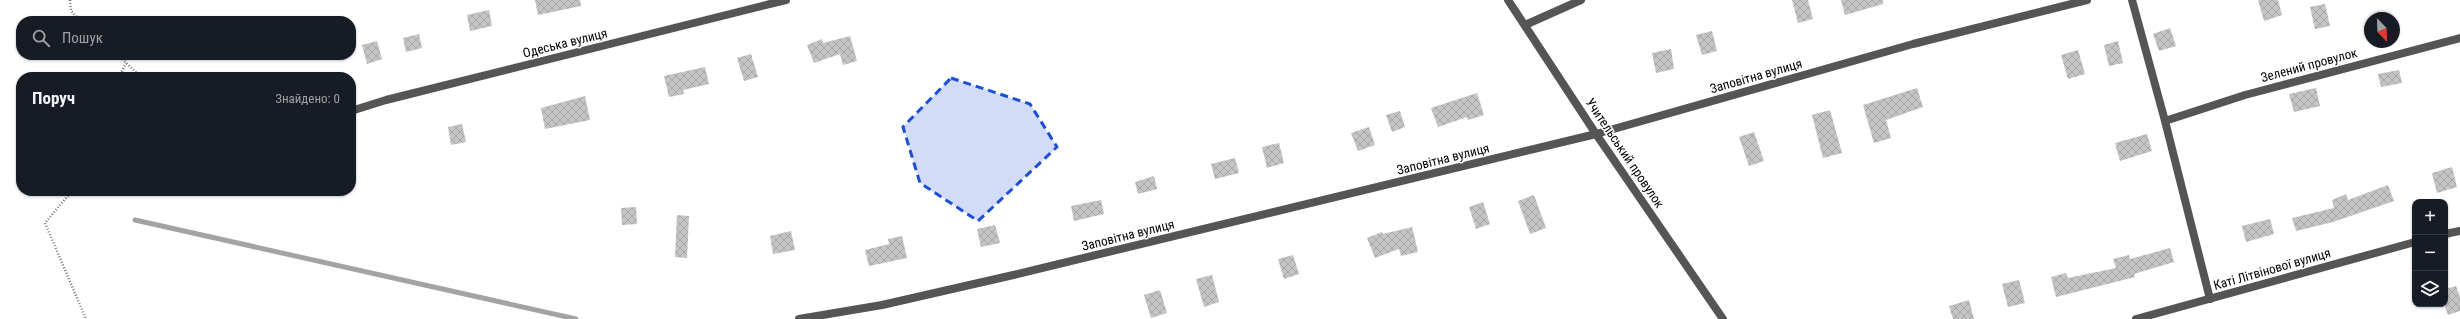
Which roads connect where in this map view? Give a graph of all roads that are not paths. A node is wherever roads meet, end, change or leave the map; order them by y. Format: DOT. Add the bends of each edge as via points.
graph roads {
  1 [pos="786,0"];
  2 [pos="1508,0"];
  3 [pos="1581,0"];
  4 [pos="2088,0"];
  5 [pos="2132,0"];
  6 [pos="1525,25"];
  7 [pos="2460,38"];
  8 [pos="356,109"];
  9 [pos="2165,121"];
  10 [pos="1596,134"];
  11 [pos="2460,231"];
  12 [pos="2448,233"];
  13 [pos="2412,243"];
  14 [pos="2210,299"];
  15 [pos="798,319"];
  16 [pos="1724,319"];
  17 [pos="2136,319"];
  1 -- 8 [label="street, Одеська вулиця"];
  2 -- 6 [label="street, Учительський провулок"];
  3 -- 6 [label="street"];
  4 -- 10 [label="street, Заповітна вулиця" via="1913,44"];
  5 -- 9 [label="street"];
  6 -- 10 [label="street, Учительський провулок"];
  7 -- 9 [label="street, Зелений провулок" via="2252,93"];
  9 -- 14 [label="street"];
  10 -- 15 [label="street, Заповітна вулиця" via="882,305"];
  10 -- 16 [label="street, Учительський провулок"];
  11 -- 12 [label="street"];
  13 -- 14 [label="street, Каті Літвінової вулиця"];
  14 -- 17 [label="street, Каті Літвінової вулиця"];
}
